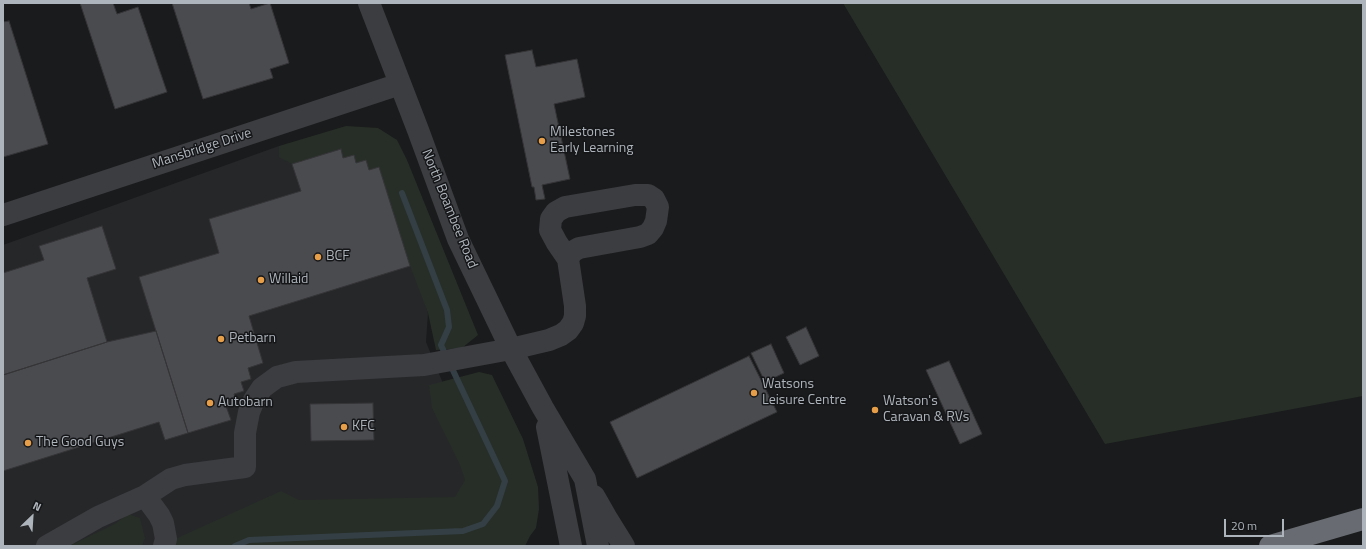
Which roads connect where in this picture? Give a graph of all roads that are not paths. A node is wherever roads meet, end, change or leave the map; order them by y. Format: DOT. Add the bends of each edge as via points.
graph roads {
  1 [pos="369,3"];
  2 [pos="400,84"];
  3 [pos="3,214"];
  4 [pos="568,259"];
  5 [pos="511,350"];
  6 [pos="543,408"];
  7 [pos="585,479"];
  8 [pos="145,496"];
  9 [pos="1363,519"];
  10 [pos="567,542"];
  11 [pos="47,546"];
  12 [pos="164,546"];
  13 [pos="598,546"];
  14 [pos="624,546"];
  15 [pos="1270,546"];
  1 -- 2 [label="street, North Boambee Road"];
  2 -- 3 [label="street, Mansbridge Drive"];
  2 -- 5 [label="street, North Boambee Road" via="458,239"];
  4 -- 4 [label="street" via="550,230 551,219 556,212 565,207 635,195 648,195 654,199 658,207 656,221 648,234 580,248 572,252"];
  4 -- 5 [label="street" via="575,306 573,323 561,335"];
  5 -- 6 [label="street, North Boambee Road"];
  5 -- 8 [label="street" via="432,364 296,372 277,377 262,388 249,412 245,433 245,466 185,475 171,480"];
  6 -- 7 [label="street, North Boambee Road"];
  6 -- 10 [label="street, North Boambee Road"];
  7 -- 13 [label="street, North Boambee Road"];
  7 -- 14 [label="street"];
  8 -- 11 [label="street" via="98,517"];
  8 -- 12 [label="street" via="163,523 166,540"];
  9 -- 15 [label="highway"];
}
